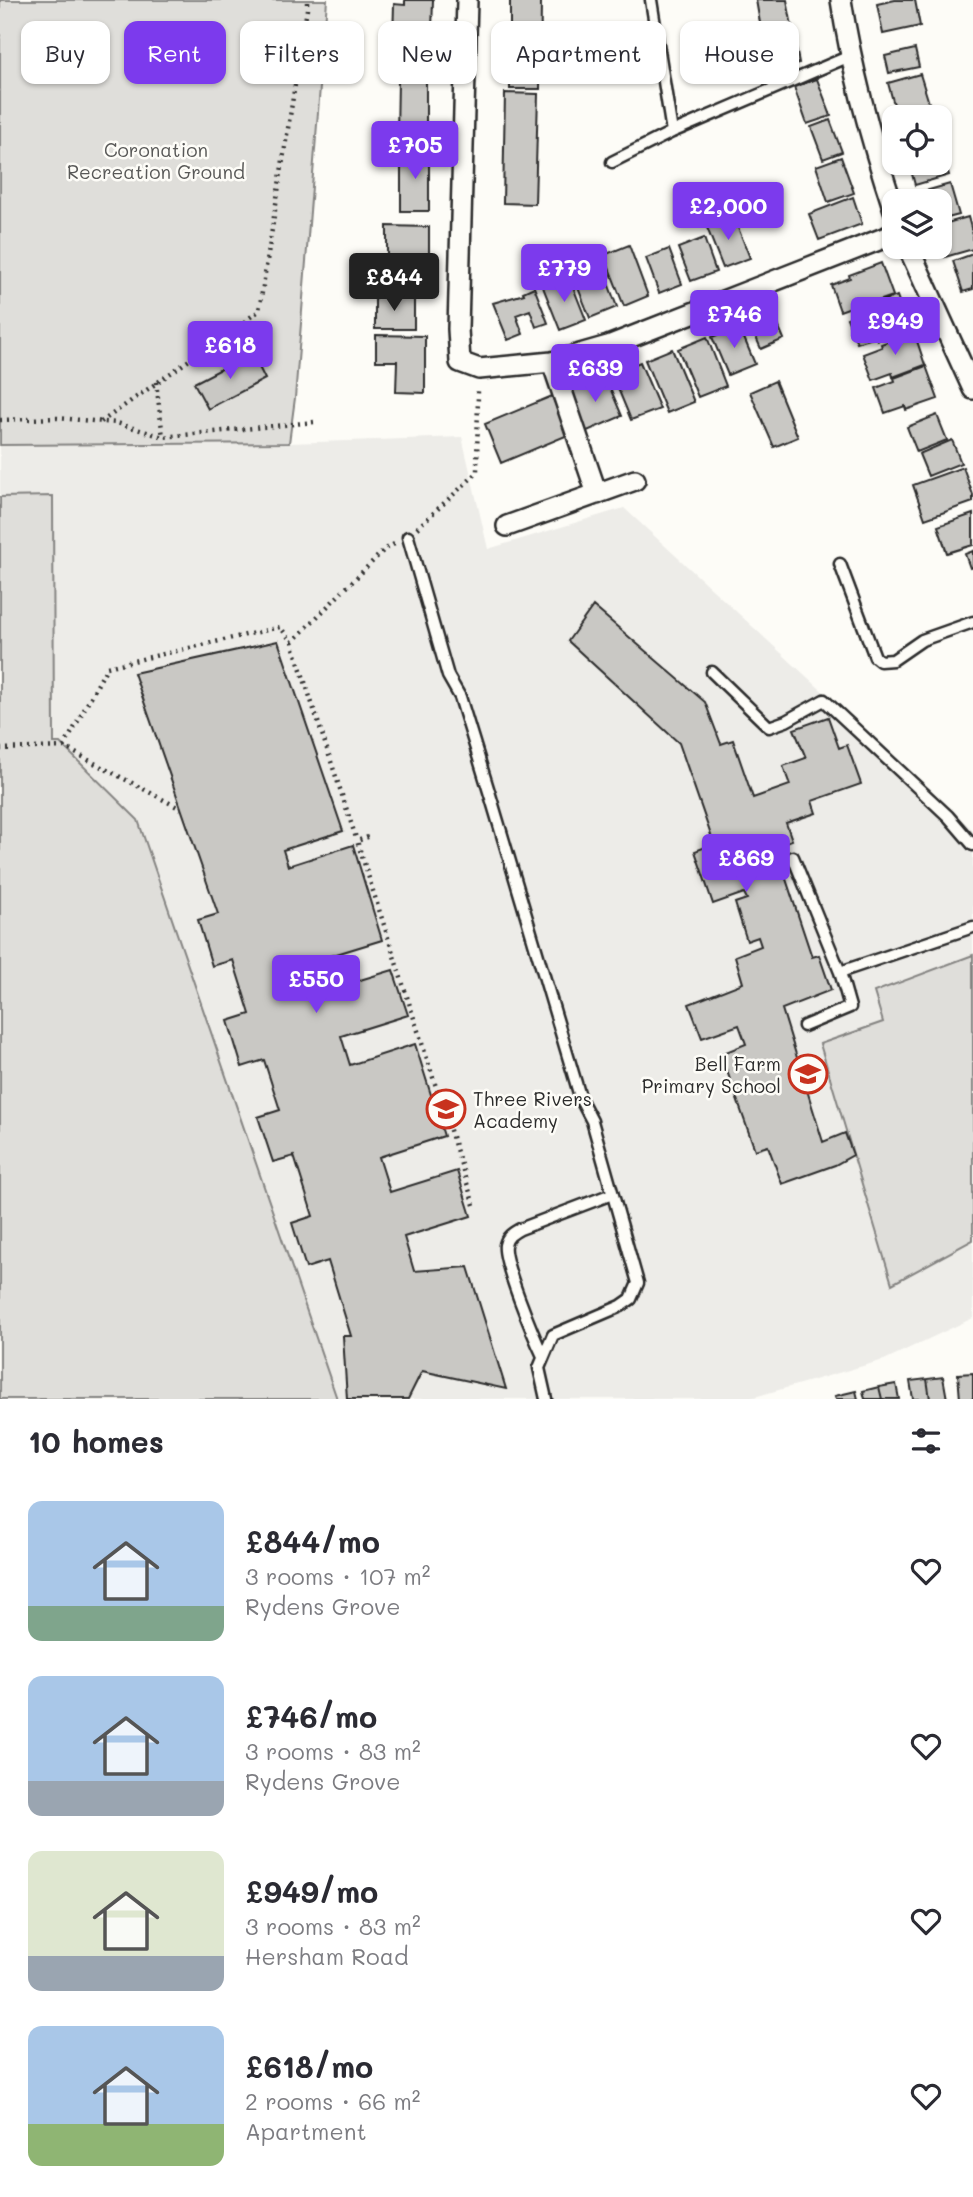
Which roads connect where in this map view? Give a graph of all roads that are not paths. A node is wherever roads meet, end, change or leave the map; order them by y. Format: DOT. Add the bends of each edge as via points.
graph roads {
  1 [pos="467,0"];
  2 [pos="651,0"];
  3 [pos="841,0"];
  4 [pos="850,56"];
  5 [pos="672,132"];
  6 [pos="612,162"];
  7 [pos="887,189"];
  8 [pos="882,239"];
  9 [pos="913,259"];
  10 [pos="552,362"];
  11 [pos="973,389"];
  12 [pos="635,481"];
  13 [pos="597,494"];
  14 [pos="507,526"];
  15 [pos="408,537"];
  16 [pos="840,564"];
  17 [pos="973,622"];
  18 [pos="712,672"];
  19 [pos="973,845"];
  20 [pos="793,857"];
  21 [pos="973,927"];
  22 [pos="839,972"];
  23 [pos="804,1026"];
  24 [pos="612,1194"];
  25 [pos="542,1356"];
  26 [pos="546,1399"];
  1 -- 10 [label="street" via="460,362 479,369"];
  2 -- 5 [label="lane"];
  3 -- 4 [label="street"];
  4 -- 5 [label="lane"];
  4 -- 7 [label="street"];
  5 -- 6 [label="lane"];
  8 -- 10 [label="street" via="608,346"];
  9 -- 11 [label="street"];
  10 -- 13 [label="street"];
  12 -- 13 [label="street"];
  13 -- 14 [label="street"];
  15 -- 24 [label="lane" via="447,676 460,697"];
  16 -- 17 [label="lane" via="880,661 893,660 922,640"];
  18 -- 19 [label="lane" via="769,727 824,700"];
  20 -- 22 [label="lane"];
  21 -- 22 [label="lane"];
  22 -- 23 [label="lane" via="850,1007"];
  24 -- 25 [label="lane" via="638,1283 631,1298 611,1312 553,1335"];
  24 -- 25 [label="lane" via="508,1237 504,1247 509,1265"];
  25 -- 26 [label="lane"];
}
